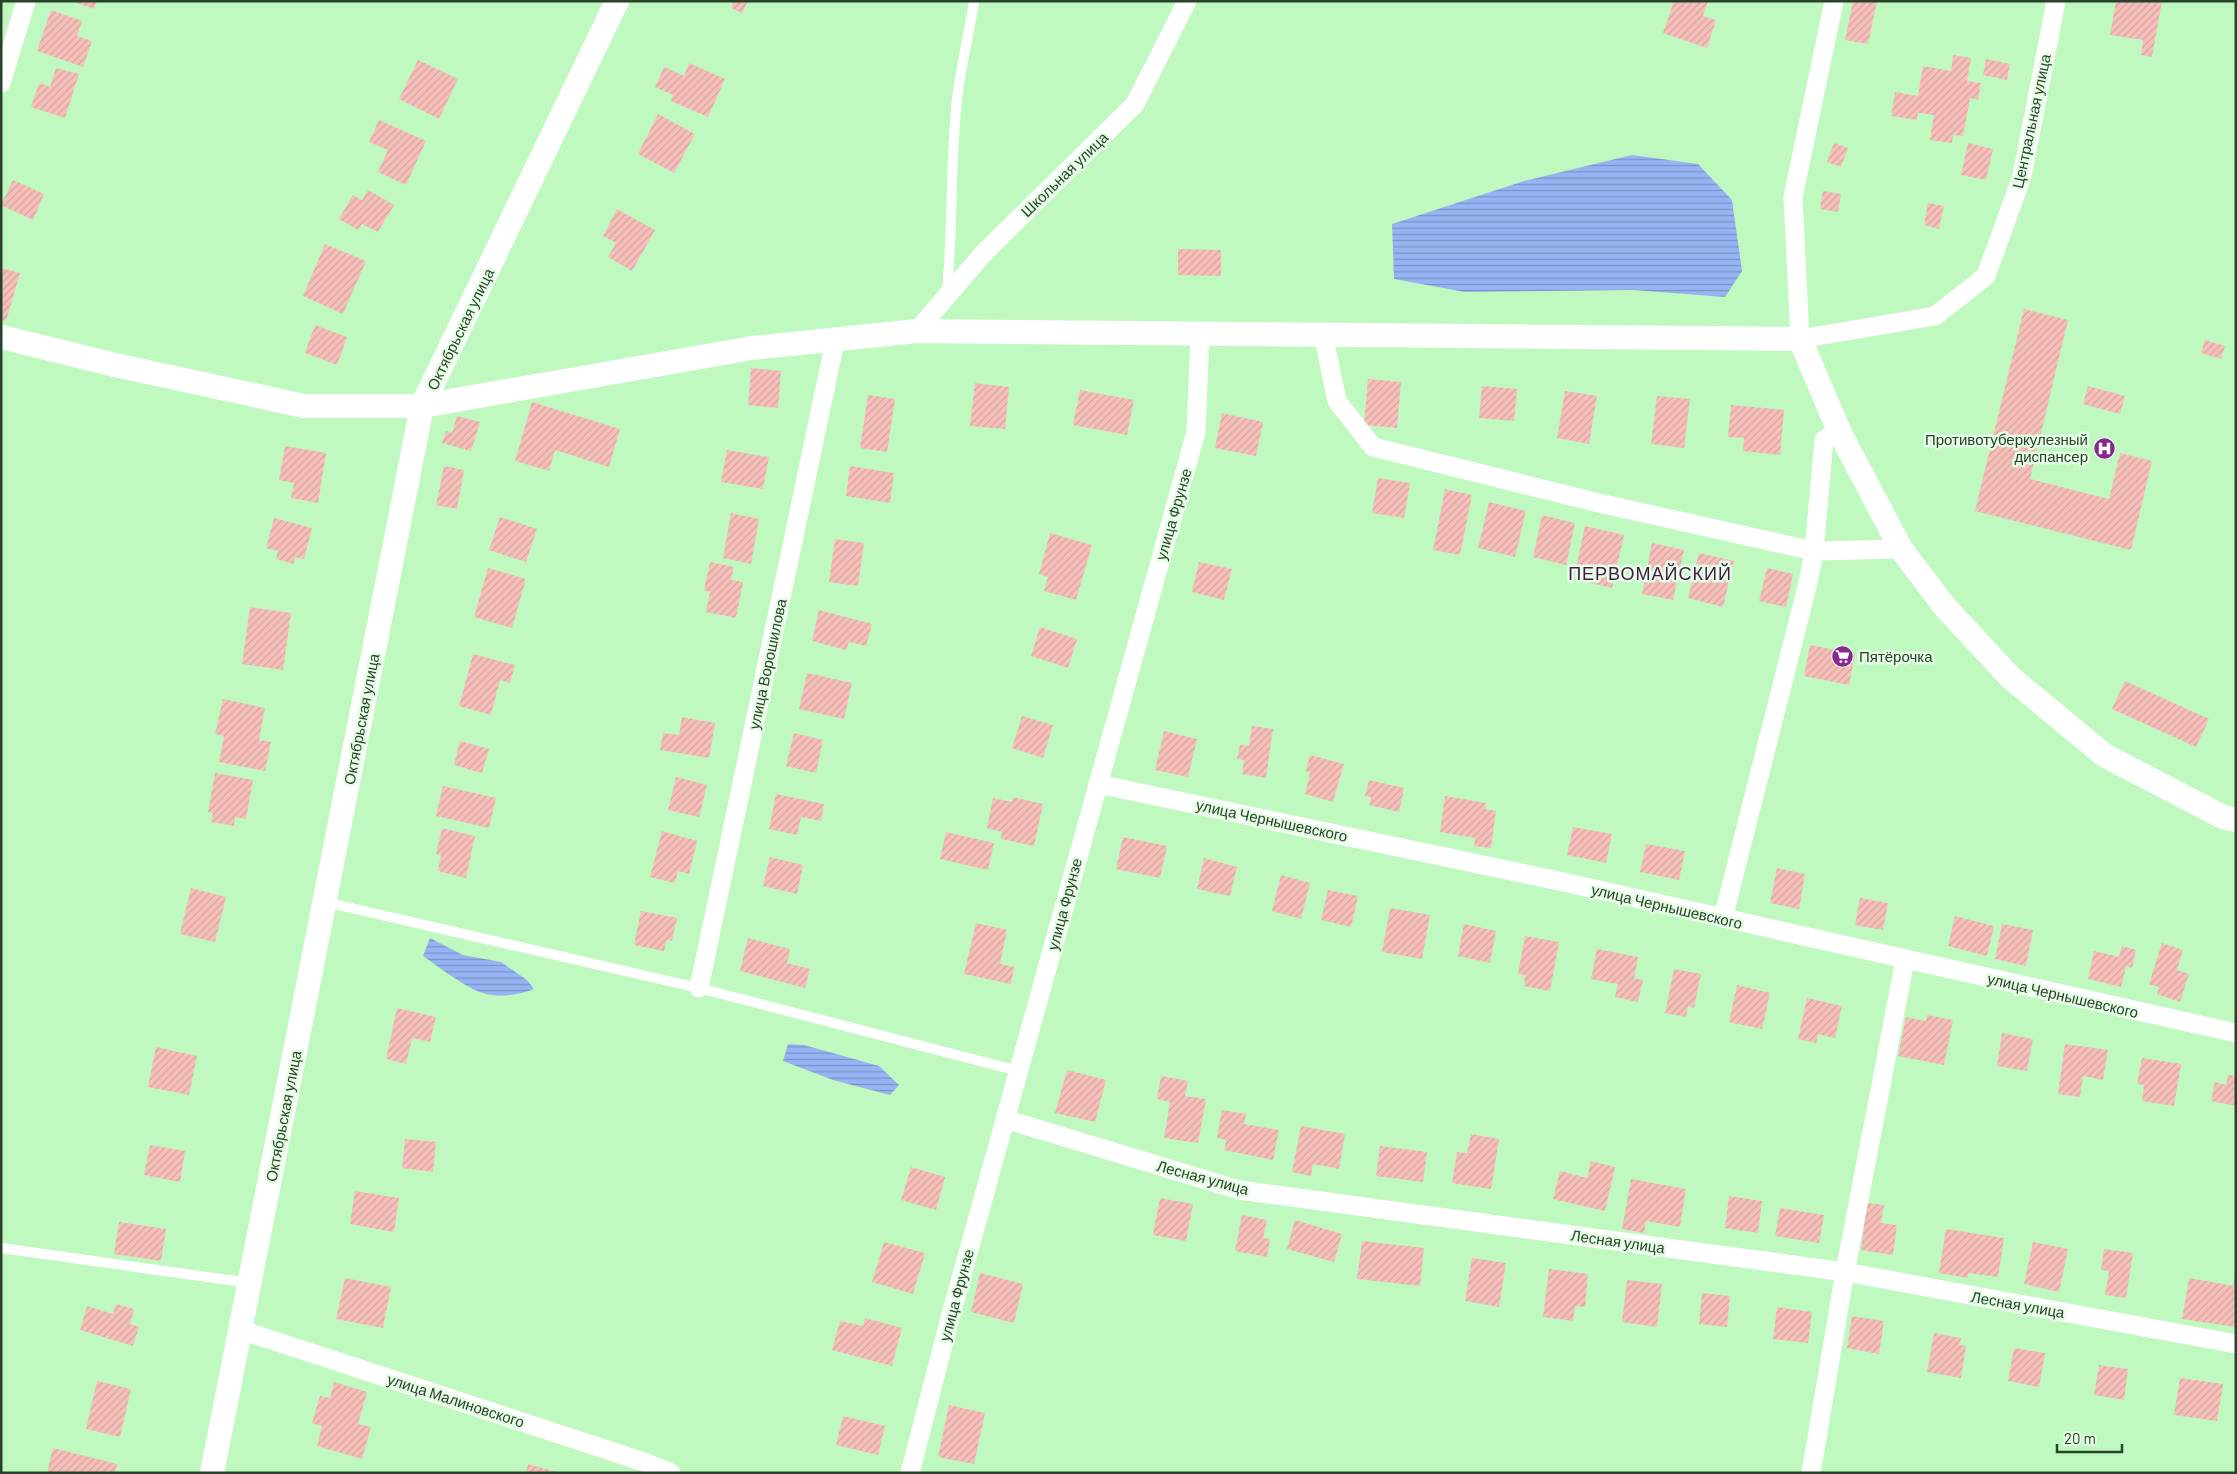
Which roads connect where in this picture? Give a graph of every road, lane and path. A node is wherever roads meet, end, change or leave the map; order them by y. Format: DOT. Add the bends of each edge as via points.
graph roads {
  1 [pos="26,1"];
  2 [pos="618,1"];
  3 [pos="974,1"];
  4 [pos="1188,1"];
  5 [pos="1834,1"];
  6 [pos="2056,1"];
  7 [pos="1,84"];
  8 [pos="946,296"];
  9 [pos="917,331"];
  10 [pos="1200,334"];
  11 [pos="1323,334"];
  12 [pos="1,337"];
  13 [pos="1800,339"];
  14 [pos="835,341"];
  15 [pos="422,406"];
  16 [pos="1840,431"];
  17 [pos="1901,549"];
  18 [pos="1814,551"];
  19 [pos="1098,784"];
  20 [pos="2236,820"];
  21 [pos="325,902"];
  22 [pos="1723,918"];
  23 [pos="1905,960"];
  24 [pos="698,988"];
  25 [pos="2236,1033"];
  26 [pos="1018,1071"];
  27 [pos="1005,1119"];
  28 [pos="1,1248"];
  29 [pos="1844,1272"];
  30 [pos="250,1283"];
  31 [pos="241,1330"];
  32 [pos="2236,1344"];
  33 [pos="212,1473"];
  34 [pos="671,1473"];
  35 [pos="910,1473"];
  36 [pos="1811,1473"];
  1 -- 7 [label="street"];
  2 -- 15 [label="street, Октябрьская улица"];
  3 -- 8 [label="lane" via="957,98"];
  4 -- 8 [label="street, Школьная улица" via="1135,104 982,255"];
  5 -- 13 [label="street" via="1793,196"];
  6 -- 13 [label="street, Центральная улица" via="2022,176 1986,276 1935,316"];
  8 -- 9 [label="street, Школьная улица"];
  9 -- 10 [label="street"];
  9 -- 14 [label="street"];
  10 -- 11 [label="street"];
  10 -- 19 [label="street, улица Фрунзе" via="1196,432"];
  11 -- 13 [label="street"];
  11 -- 18 [label="street" via="1337,401 1373,447 1599,503"];
  12 -- 15 [label="street" via="304,406"];
  13 -- 16 [label="street"];
  14 -- 15 [label="street" via="752,348"];
  14 -- 24 [label="street, улица Ворошилова"];
  15 -- 21 [label="street, Октябрьская улица"];
  16 -- 17 [label="street"];
  16 -- 18 [label="street" via="1824,440"];
  17 -- 18 [label="street"];
  17 -- 20 [label="street" via="1945,607 2011,678 2104,755 2223,817"];
  18 -- 22 [label="street"];
  19 -- 22 [label="street, улица Чернышевского"];
  19 -- 26 [label="street, улица Фрунзе"];
  21 -- 24 [label="lane"];
  21 -- 30 [label="street, Октябрьская улица"];
  22 -- 23 [label="street, улица Чернышевского"];
  23 -- 25 [label="street, улица Чернышевского"];
  23 -- 29 [label="street"];
  24 -- 26 [label="lane"];
  26 -- 27 [label="street, улица Фрунзе"];
  27 -- 29 [label="street, Лесная улица" via="1239,1190"];
  27 -- 35 [label="street, улица Фрунзе"];
  28 -- 30 [label="lane"];
  29 -- 32 [label="street, Лесная улица"];
  29 -- 36 [label="street"];
  30 -- 31 [label="street, Октябрьская улица"];
  31 -- 33 [label="street, Октябрьская улица"];
  31 -- 34 [label="street, улица Малиновского"];
}
